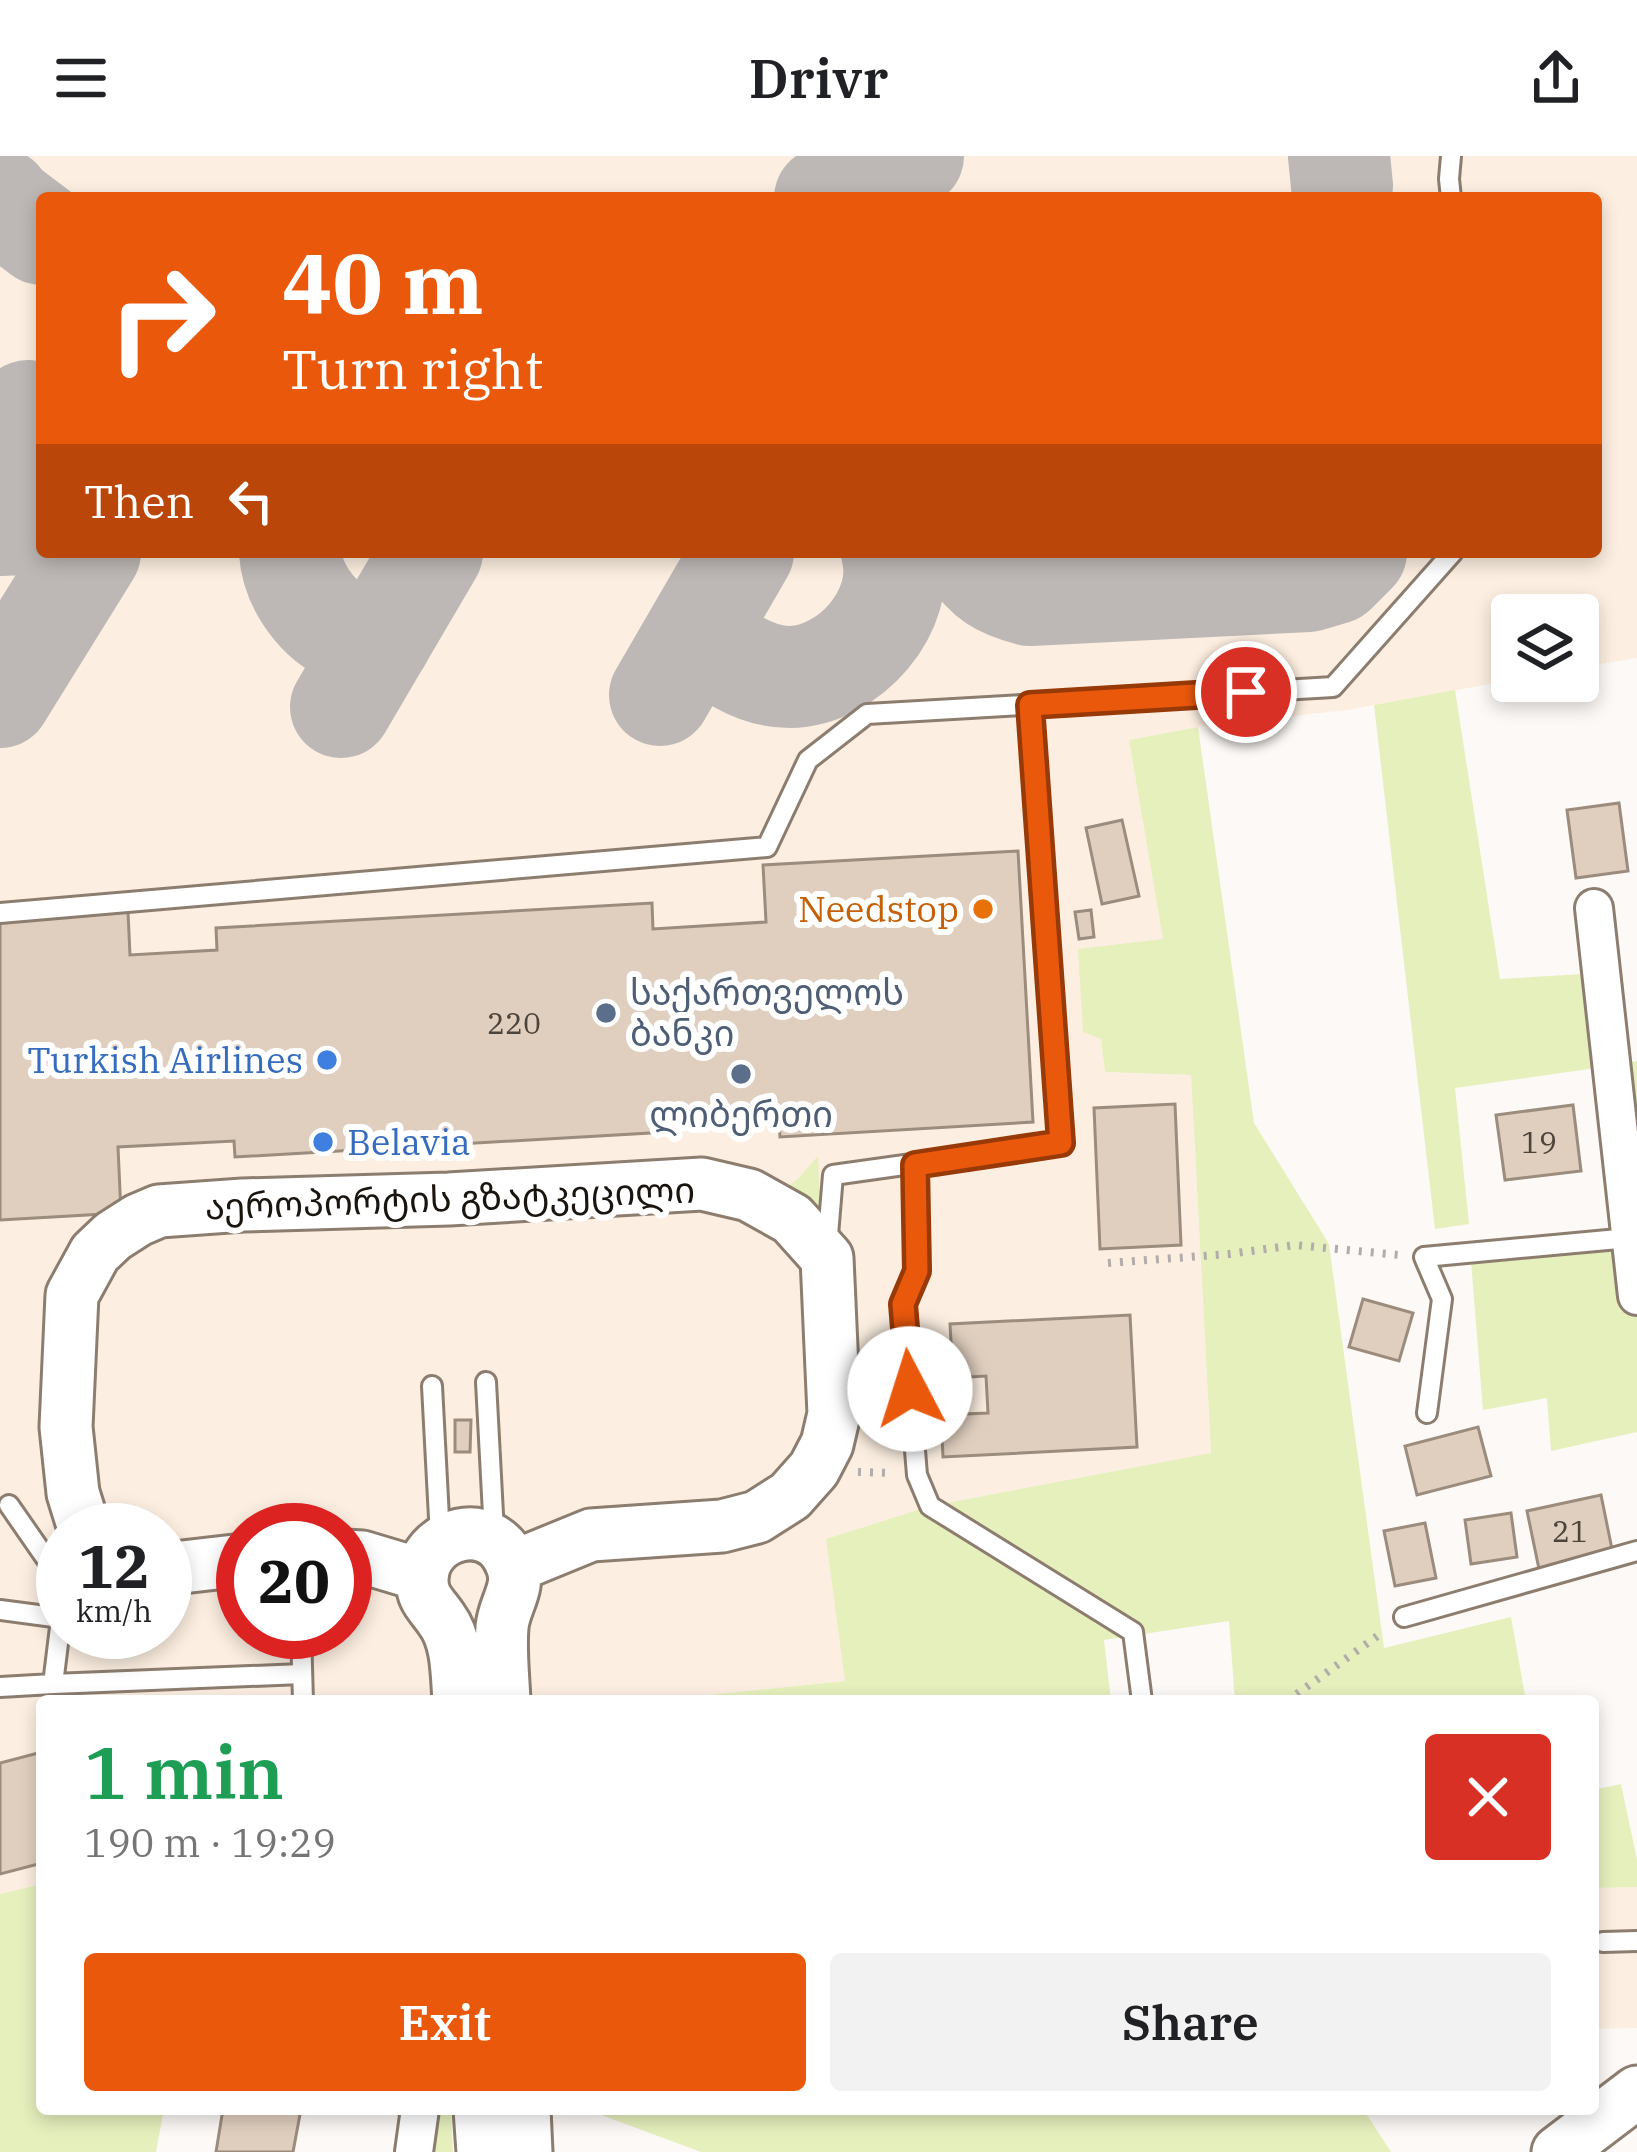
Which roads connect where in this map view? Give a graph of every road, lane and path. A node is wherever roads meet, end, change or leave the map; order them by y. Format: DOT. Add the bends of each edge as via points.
graph roads {
  1 [pos="1451,156"];
  2 [pos="1450,192"];
  3 [pos="1448,558"];
  4 [pos="1030,705"];
  5 [pos="1594,908"];
  6 [pos="0,913"];
  7 [pos="915,1165"];
  8 [pos="1629,1238"];
  9 [pos="1424,1257"];
  10 [pos="826,1258"];
  11 [pos="1108,1263"];
  12 [pos="1637,1296"];
  13 [pos="486,1382"];
  14 [pos="431,1386"];
  15 [pos="1426,1413"];
  16 [pos="76,1503"];
  17 [pos="10,1505"];
  18 [pos="36,1543"];
  19 [pos="1637,1551"];
  20 [pos="372,1559"];
  21 [pos="505,1574"];
  22 [pos="434,1580"];
  23 [pos="0,1610"];
  24 [pos="36,1611"];
  25 [pos="1404,1616"];
  26 [pos="55,1659"];
  27 [pos="302,1659"];
  28 [pos="302,1674"];
  29 [pos="52,1684"];
  30 [pos="0,1687"];
  31 [pos="303,1695"];
  32 [pos="458,1695"];
  33 [pos="504,1695"];
  34 [pos="1141,1695"];
  35 [pos="1295,1695"];
  36 [pos="1637,1941"];
  37 [pos="1603,1942"];
  38 [pos="1637,2092"];
  39 [pos="419,2115"];
  40 [pos="480,2115"];
  41 [pos="524,2115"];
  42 [pos="414,2152"];
  43 [pos="483,2152"];
  44 [pos="526,2152"];
  45 [pos="1558,2152"];
  1 -- 2 [label="lane"];
  3 -- 4 [label="lane" via="1333,687"];
  4 -- 6 [label="lane" via="867,714 808,760 767,847"];
  4 -- 7 [label="lane" via="1061,1143"];
  5 -- 8 [label="street"];
  7 -- 10 [label="lane" via="833,1175"];
  7 -- 34 [label="lane" via="917,1271 903,1304 923,1490 930,1506 1133,1632"];
  8 -- 9 [label="lane"];
  8 -- 12 [label="street"];
  9 -- 11 [label="path" via="1295,1245"];
  9 -- 15 [label="lane" via="1442,1299"];
  10 -- 16 [label="street, აეროპორტის გზატკეცილი" via="773,1207 701,1184 159,1211 95,1253 72,1295 66,1427"];
  10 -- 21 [label="street" via="834,1414 814,1469 790,1496 722,1526 591,1535"];
  13 -- 21 [label="lane" via="493,1529"];
  14 -- 22 [label="lane" via="441,1532"];
  17 -- 18 [label="lane"];
  19 -- 25 [label="lane"];
  20 -- 22 [label="street"];
  21 -- 22 [label="street" via="488,1535 460,1534 448,1539"];
  21 -- 22 [label="street" via="493,1621 467,1628"];
  21 -- 33 [label="street"];
  22 -- 32 [label="street"];
  23 -- 24 [label="lane"];
  25 -- 35 [label="path"];
  26 -- 29 [label="lane"];
  27 -- 28 [label="lane"];
  28 -- 29 [label="lane"];
  28 -- 31 [label="lane"];
  29 -- 30 [label="lane"];
  36 -- 37 [label="lane"];
  38 -- 45 [label="street"];
  39 -- 42 [label="street"];
  40 -- 43 [label="street"];
  41 -- 44 [label="street"];
}
